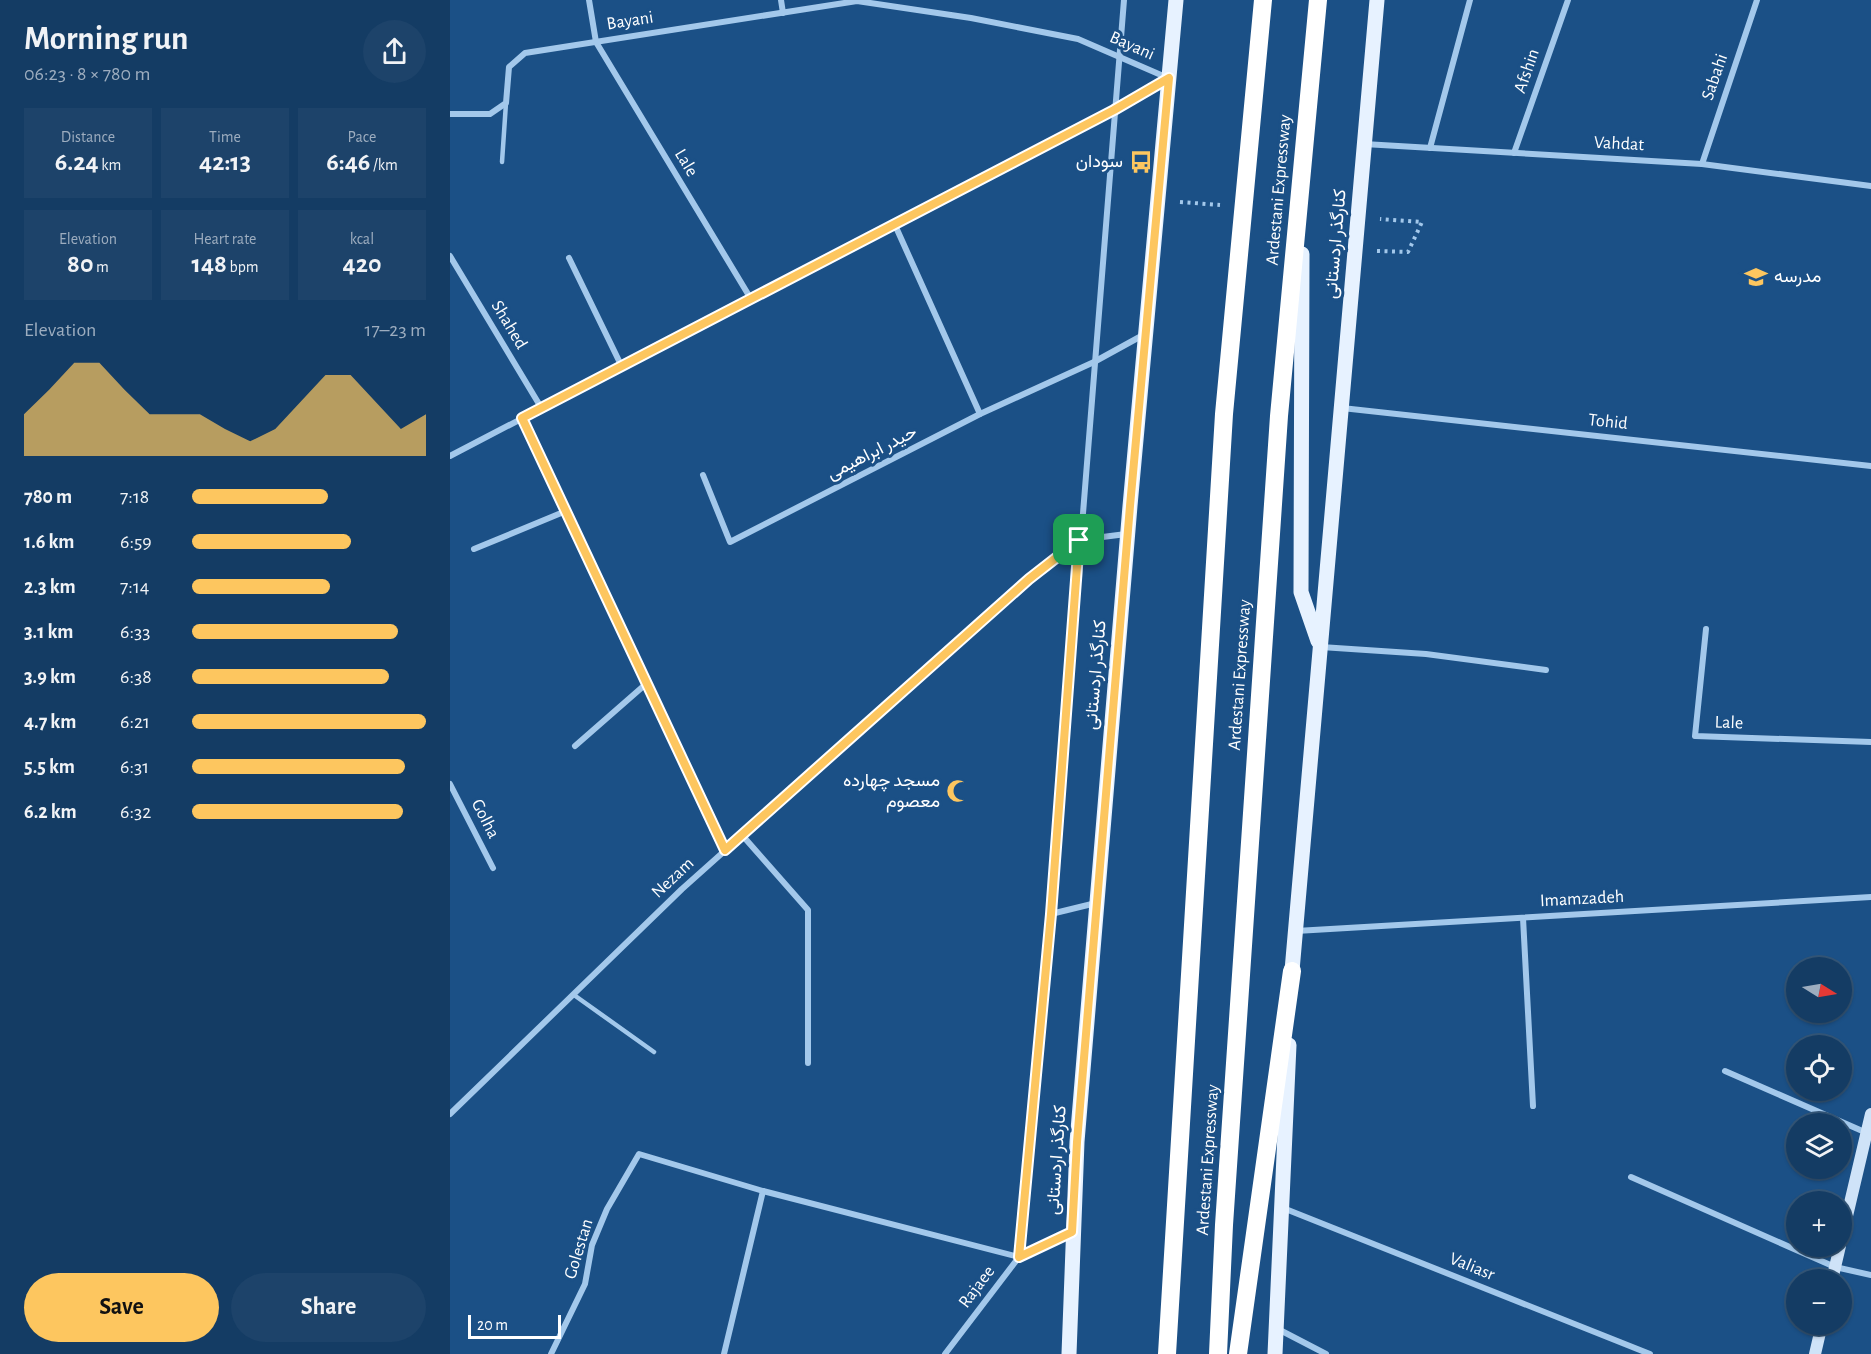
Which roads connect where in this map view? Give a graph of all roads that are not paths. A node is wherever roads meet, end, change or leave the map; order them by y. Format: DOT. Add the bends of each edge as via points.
graph roads {
  1 [pos="589,0"];
  2 [pos="781,0"];
  3 [pos="1124,0"];
  4 [pos="1176,0"];
  5 [pos="1263,0"];
  6 [pos="1318,0"];
  7 [pos="1377,0"];
  8 [pos="1470,0"];
  9 [pos="1568,0"];
  10 [pos="1757,0"];
  11 [pos="783,13"];
  12 [pos="596,42"];
  13 [pos="1119,56"];
  14 [pos="1169,78"];
  15 [pos="506,104"];
  16 [pos="1114,110"];
  17 [pos="450,114"];
  18 [pos="1364,144"];
  19 [pos="1430,148"];
  20 [pos="1514,153"];
  21 [pos="502,162"];
  22 [pos="1702,164"];
  23 [pos="1302,174"];
  24 [pos="1871,186"];
  25 [pos="895,225"];
  26 [pos="450,256"];
  27 [pos="569,258"];
  28 [pos="452,265"];
  29 [pos="751,299"];
  30 [pos="1145,334"];
  31 [pos="1094,362"];
  32 [pos="622,367"];
  33 [pos="1341,408"];
  34 [pos="542,409"];
  35 [pos="980,414"];
  36 [pos="522,418"];
  37 [pos="450,456"];
  38 [pos="1871,466"];
  39 [pos="702,475"];
  40 [pos="566,511"];
  41 [pos="1128,533"];
  42 [pos="1079,540"];
  43 [pos="474,549"];
  44 [pos="1706,629"];
  45 [pos="1320,647"];
  46 [pos="1546,670"];
  47 [pos="647,683"];
  48 [pos="1871,742"];
  49 [pos="575,746"];
  50 [pos="450,784"];
  51 [pos="742,835"];
  52 [pos="725,850"];
  53 [pos="493,868"];
  54 [pos="1871,897"];
  55 [pos="1097,903"];
  56 [pos="1051,914"];
  57 [pos="1523,918"];
  58 [pos="1295,932"];
  59 [pos="1292,971"];
  60 [pos="574,994"];
  61 [pos="654,1052"];
  62 [pos="808,1063"];
  63 [pos="1725,1071"];
  64 [pos="1533,1106"];
  65 [pos="450,1114"];
  66 [pos="1871,1114"];
  67 [pos="1869,1134"];
  68 [pos="1630,1177"];
  69 [pos="763,1191"];
  70 [pos="1852,1199"];
  71 [pos="1282,1208"];
  72 [pos="1072,1232"];
  73 [pos="1019,1257"];
  74 [pos="1826,1269"];
  75 [pos="1852,1274"];
  76 [pos="1871,1275"];
  77 [pos="1276,1328"];
  78 [pos="1819,1335"];
  79 [pos="551,1354"];
  80 [pos="724,1354"];
  81 [pos="945,1354"];
  82 [pos="1070,1354"];
  83 [pos="1167,1354"];
  84 [pos="1218,1354"];
  85 [pos="1238,1354"];
  86 [pos="1275,1354"];
  87 [pos="1326,1354"];
  88 [pos="1650,1354"];
  89 [pos="1815,1354"];
  1 -- 12 [label="street"];
  2 -- 11 [label="street"];
  3 -- 13 [label="street"];
  4 -- 14 [label="main road, کنارگذر اردستانی"];
  5 -- 83 [label="highway, Ardestani Expressway" via="1224,414"];
  6 -- 23 [label="highway, Ardestani Expressway"];
  7 -- 18 [label="main road, کنارگذر اردستانی"];
  8 -- 19 [label="street"];
  9 -- 20 [label="street, Afshin"];
  10 -- 22 [label="street, Sabahi"];
  11 -- 12 [label="street, Bayani"];
  11 -- 13 [label="street, Bayani" via="857,1 1078,39"];
  12 -- 15 [label="street, Bayani" via="525,53 509,67"];
  12 -- 29 [label="street, Lale"];
  13 -- 14 [label="street, Bayani"];
  13 -- 16 [label="street"];
  14 -- 16 [label="street"];
  14 -- 30 [label="main road, کنارگذر اردستانی"];
  15 -- 17 [label="street" via="490,114"];
  15 -- 21 [label="lane"];
  16 -- 25 [label="street"];
  16 -- 31 [label="street"];
  18 -- 19 [label="street, Vahdat"];
  18 -- 33 [label="main road, کنارگذر اردستانی"];
  19 -- 20 [label="street, Vahdat"];
  20 -- 22 [label="street, Vahdat"];
  22 -- 24 [label="street, Vahdat"];
  23 -- 45 [label="main road" via="1301,592"];
  23 -- 84 [label="highway, Ardestani Expressway" via="1279,416"];
  25 -- 29 [label="street"];
  25 -- 35 [label="street"];
  26 -- 28 [label="street, Shahed"];
  27 -- 32 [label="street"];
  28 -- 34 [label="street, Shahed"];
  29 -- 32 [label="street"];
  30 -- 31 [label="street, حیدر ابراهیمی"];
  30 -- 41 [label="main road, کنارگذر اردستانی"];
  31 -- 35 [label="street, حیدر ابراهیمی"];
  31 -- 42 [label="street"];
  32 -- 34 [label="street"];
  33 -- 38 [label="street, Tohid"];
  33 -- 45 [label="main road, کنارگذر اردستانی"];
  34 -- 36 [label="street"];
  35 -- 39 [label="street, حیدر ابراهیمی" via="730,542"];
  36 -- 37 [label="street"];
  36 -- 40 [label="street"];
  40 -- 43 [label="street"];
  40 -- 47 [label="street"];
  41 -- 42 [label="street, Nezam"];
  41 -- 55 [label="main road, کنارگذر اردستانی"];
  42 -- 51 [label="street, Nezam" via="1029,579"];
  42 -- 56 [label="street"];
  44 -- 48 [label="street, Lale" via="1694,733 1697,737"];
  45 -- 46 [label="street" via="1426,654"];
  45 -- 58 [label="main road, کنارگذر اردستانی"];
  47 -- 49 [label="street"];
  47 -- 52 [label="street"];
  50 -- 53 [label="street, Golha"];
  51 -- 52 [label="street, Nezam"];
  51 -- 62 [label="street" via="807,910"];
  52 -- 60 [label="street, Nezam"];
  54 -- 57 [label="street, Imamzadeh"];
  55 -- 56 [label="street"];
  55 -- 72 [label="main road, کنارگذر اردستانی"];
  56 -- 73 [label="street"];
  57 -- 58 [label="street, Imamzadeh"];
  57 -- 64 [label="street"];
  58 -- 59 [label="main road, کنارگذر اردستانی"];
  59 -- 71 [label="main road, کنارگذر اردستانی"];
  59 -- 85 [label="highway"];
  60 -- 61 [label="lane"];
  60 -- 65 [label="street, Nezam"];
  63 -- 67 [label="street"];
  66 -- 67 [label="street"];
  67 -- 70 [label="street"];
  68 -- 74 [label="street"];
  69 -- 73 [label="street"];
  69 -- 79 [label="street, Golestan" via="639,1154 592,1245 585,1284"];
  69 -- 80 [label="street"];
  71 -- 77 [label="main road, کنارگذر اردستانی"];
  71 -- 88 [label="street, Valiasr"];
  72 -- 73 [label="street, Rajaee"];
  72 -- 82 [label="main road, کنارگذر اردستانی"];
  73 -- 81 [label="street, Rajaee"];
  75 -- 76 [label="street"];
  77 -- 86 [label="main road, کنارگذر اردستانی"];
  77 -- 87 [label="street"];
  78 -- 89 [label="street"];
}
